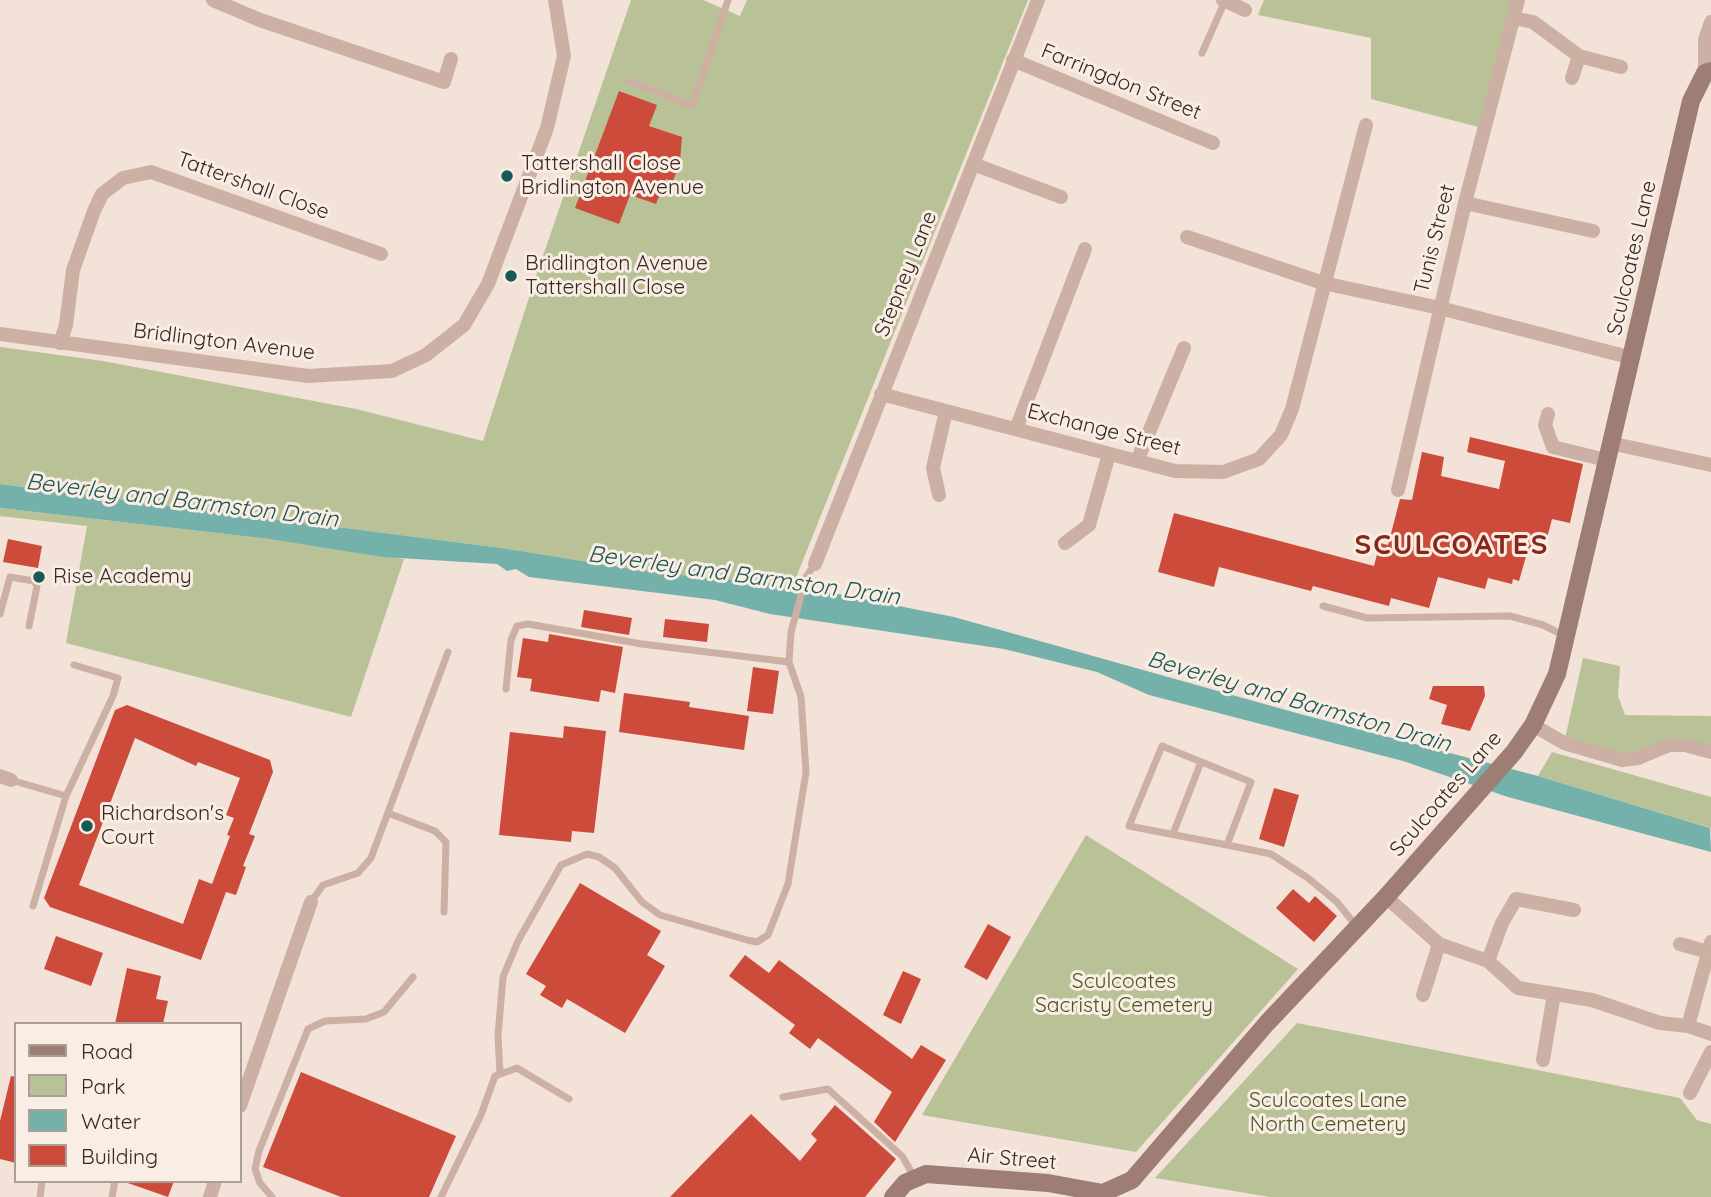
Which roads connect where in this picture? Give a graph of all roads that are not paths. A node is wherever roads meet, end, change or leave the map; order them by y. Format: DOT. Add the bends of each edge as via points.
graph roads {
  1 [pos="213,0"];
  2 [pos="555,0"];
  3 [pos="728,0"];
  4 [pos="1038,0"];
  5 [pos="1518,0"];
  6 [pos="1224,1"];
  7 [pos="1245,10"];
  8 [pos="1513,18"];
  9 [pos="1711,22"];
  10 [pos="1202,52"];
  11 [pos="1579,56"];
  12 [pos="451,59"];
  13 [pos="1013,60"];
  14 [pos="1621,67"];
  15 [pos="1708,72"];
  16 [pos="1572,78"];
  17 [pos="629,82"];
  18 [pos="1366,125"];
  19 [pos="1213,143"];
  20 [pos="973,164"];
  21 [pos="1061,197"];
  22 [pos="1465,204"];
  23 [pos="1594,231"];
  24 [pos="1187,237"];
  25 [pos="1085,250"];
  26 [pos="381,254"];
  27 [pos="1323,283"];
  28 [pos="1440,308"];
  29 [pos="0,334"];
  30 [pos="60,343"];
  31 [pos="1184,348"];
  32 [pos="1632,358"];
  33 [pos="881,394"];
  34 [pos="946,411"];
  35 [pos="1548,414"];
  36 [pos="1016,429"];
  37 [pos="1608,452"];
  38 [pos="1109,454"];
  39 [pos="1138,461"];
  40 [pos="1711,465"];
  41 [pos="1398,490"];
  42 [pos="939,495"];
  43 [pos="1065,543"];
  44 [pos="815,564"];
  45 [pos="1323,606"];
  46 [pos="0,614"];
  47 [pos="29,626"];
  48 [pos="1567,637"];
  49 [pos="448,652"];
  50 [pos="789,662"];
  51 [pos="74,665"];
  52 [pos="506,689"];
  53 [pos="1533,725"];
  54 [pos="1711,752"];
  55 [pos="1201,762"];
  56 [pos="6,778"];
  57 [pos="66,796"];
  58 [pos="388,813"];
  59 [pos="1173,834"];
  60 [pos="1227,845"];
  61 [pos="1387,897"];
  62 [pos="311,902"];
  63 [pos="33,906"];
  64 [pos="1574,910"];
  65 [pos="444,912"];
  66 [pos="1358,928"];
  67 [pos="1439,944"];
  68 [pos="1680,944"];
  69 [pos="1710,947"];
  70 [pos="1488,961"];
  71 [pos="1708,968"];
  72 [pos="413,977"];
  73 [pos="1554,994"];
  74 [pos="1423,995"];
  75 [pos="1688,1026"];
  76 [pos="1711,1034"];
  77 [pos="1711,1052"];
  78 [pos="1542,1060"];
  79 [pos="500,1074"];
  80 [pos="1690,1093"];
  81 [pos="783,1097"];
  82 [pos="569,1098"];
  83 [pos="242,1100"];
  84 [pos="916,1179"];
  85 [pos="1132,1180"];
  86 [pos="1104,1194"];
  87 [pos="272,1197"];
  88 [pos="441,1197"];
  89 [pos="892,1197"];
  1 -- 12 [label="street" via="444,82"];
  2 -- 30 [label="street, Bridlington Avenue" via="564,56 547,128 488,284 464,325 426,355 392,371 308,376"];
  3 -- 17 [label="lane" via="692,106"];
  4 -- 13 [label="street, Stepney Lane"];
  5 -- 8 [label="street, Tunis Street"];
  6 -- 7 [label="street"];
  6 -- 10 [label="lane"];
  8 -- 11 [label="street" via="1533,22"];
  8 -- 22 [label="street, Tunis Street"];
  9 -- 15 [label="street" via="1705,40"];
  11 -- 14 [label="street"];
  11 -- 16 [label="street"];
  13 -- 19 [label="street, Farringdon Street"];
  13 -- 20 [label="street, Stepney Lane"];
  15 -- 32 [label="street, Sculcoates Lane" via="1691,101"];
  18 -- 27 [label="street, Exchange Street"];
  20 -- 21 [label="street"];
  20 -- 33 [label="street, Stepney Lane"];
  22 -- 23 [label="street"];
  22 -- 28 [label="street, Tunis Street"];
  24 -- 27 [label="street"];
  25 -- 36 [label="street"];
  26 -- 30 [label="street, Tattershall Close" via="151,172 123,178 102,194 94,211 73,270"];
  27 -- 28 [label="street"];
  27 -- 39 [label="street, Exchange Street" via="1292,409 1281,435 1259,459 1223,472 1175,471"];
  28 -- 32 [label="street"];
  28 -- 41 [label="street, Tunis Street"];
  29 -- 30 [label="street, Bridlington Avenue"];
  31 -- 39 [label="street"];
  32 -- 37 [label="street, Sculcoates Lane"];
  33 -- 34 [label="street, Exchange Street"];
  33 -- 44 [label="street, Stepney Lane"];
  34 -- 36 [label="street, Exchange Street"];
  34 -- 42 [label="street" via="933,468"];
  35 -- 37 [label="street" via="1545,425 1553,447"];
  36 -- 38 [label="street, Exchange Street"];
  37 -- 40 [label="street"];
  37 -- 48 [label="street, Sculcoates Lane"];
  38 -- 39 [label="street, Exchange Street"];
  38 -- 43 [label="street" via="1088,525"];
  44 -- 50 [label="lane" via="806,577 791,632"];
  45 -- 48 [label="lane" via="1367,618 1510,616"];
  46 -- 47 [label="lane" via="11,576 34,580 37,586"];
  48 -- 53 [label="street, Sculcoates Lane" via="1557,674"];
  49 -- 58 [label="lane"];
  50 -- 52 [label="lane" via="528,624 517,626 511,640"];
  50 -- 79 [label="lane" via="801,697 806,772 788,884 768,934 757,942 660,915 599,857 587,854 561,865 503,977"];
  51 -- 57 [label="lane" via="118,678"];
  53 -- 54 [label="street" via="1564,743 1622,760 1669,745"];
  53 -- 61 [label="street, Sculcoates Lane" via="1472,803"];
  55 -- 59 [label="lane"];
  55 -- 59 [label="lane" via="1162,746 1129,826"];
  55 -- 60 [label="lane" via="1251,782"];
  56 -- 57 [label="lane"];
  57 -- 63 [label="lane"];
  58 -- 62 [label="lane" via="365,866 323,885"];
  58 -- 65 [label="lane" via="435,831 446,842"];
  59 -- 60 [label="lane"];
  60 -- 66 [label="lane" via="1271,854 1337,902"];
  61 -- 66 [label="street, Sculcoates Lane"];
  61 -- 67 [label="street"];
  62 -- 83 [label="street"];
  64 -- 70 [label="street" via="1516,899"];
  66 -- 85 [label="street, Sculcoates Lane" via="1267,1023"];
  67 -- 70 [label="street"];
  67 -- 74 [label="street"];
  68 -- 69 [label="street"];
  69 -- 71 [label="street"];
  70 -- 73 [label="street" via="1518,988"];
  71 -- 75 [label="street"];
  72 -- 87 [label="lane" via="384,1012 366,1018 325,1020 308,1028 259,1151 255,1170"];
  73 -- 75 [label="street" via="1592,1000 1660,1023"];
  73 -- 78 [label="street"];
  75 -- 76 [label="street"];
  77 -- 80 [label="street"];
  79 -- 82 [label="lane" via="517,1068"];
  79 -- 88 [label="lane" via="495,1076"];
  81 -- 84 [label="lane" via="828,1089 902,1156"];
  84 -- 86 [label="street, Air Street" via="926,1174 1048,1183"];
  84 -- 89 [label="street"];
  85 -- 86 [label="street, Air Street"];
}
